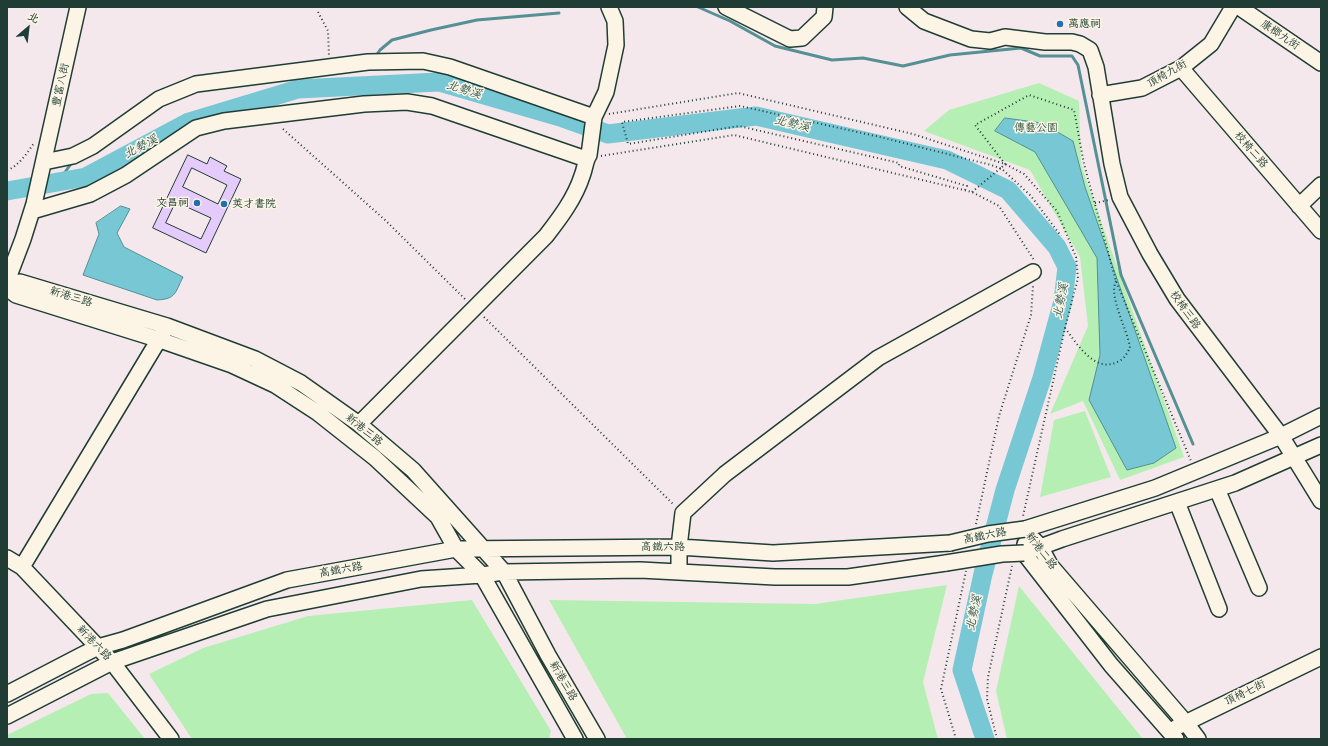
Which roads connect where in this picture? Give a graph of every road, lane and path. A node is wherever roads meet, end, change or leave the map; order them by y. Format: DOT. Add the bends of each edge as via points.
graph roads {
  1 [pos="78,7"];
  2 [pos="609,7"];
  3 [pos="726,7"];
  4 [pos="825,7"];
  5 [pos="907,7"];
  6 [pos="1233,7"];
  7 [pos="1239,7"];
  8 [pos="318,12"];
  9 [pos="1321,62"];
  10 [pos="329,67"];
  11 [pos="1181,68"];
  12 [pos="1100,95"];
  13 [pos="594,117"];
  14 [pos="283,129"];
  15 [pos="49,141"];
  16 [pos="587,157"];
  17 [pos="44,162"];
  18 [pos="7,170"];
  19 [pos="1321,184"];
  20 [pos="965,190"];
  21 [pos="972,192"];
  22 [pos="1299,206"];
  23 [pos="33,207"];
  24 [pos="1321,231"];
  25 [pos="1061,236"];
  26 [pos="1033,272"];
  27 [pos="7,281"];
  28 [pos="1116,281"];
  29 [pos="7,286"];
  30 [pos="475,309"];
  31 [pos="167,326"];
  32 [pos="1065,328"];
  33 [pos="160,340"];
  34 [pos="1321,416"];
  35 [pos="359,424"];
  36 [pos="1281,436"];
  37 [pos="1321,445"];
  38 [pos="1294,458"];
  39 [pos="1192,463"];
  40 [pos="1217,489"];
  41 [pos="1318,491"];
  42 [pos="1177,502"];
  43 [pos="683,513"];
  44 [pos="1025,529"];
  45 [pos="1040,546"];
  46 [pos="679,547"];
  47 [pos="456,549"];
  48 [pos="483,549"];
  49 [pos="1024,553"];
  50 [pos="7,558"];
  51 [pos="22,567"];
  52 [pos="679,571"];
  53 [pos="504,572"];
  54 [pos="482,575"];
  55 [pos="1259,588"];
  56 [pos="1219,609"];
  57 [pos="98,647"];
  58 [pos="1321,657"];
  59 [pos="112,662"];
  60 [pos="7,694"];
  61 [pos="7,716"];
  62 [pos="1186,723"];
  63 [pos="1173,735"];
  64 [pos="171,739"];
  65 [pos="575,739"];
  66 [pos="597,739"];
  67 [pos="1198,739"];
  1 -- 15 [label="street, 豐富八街"];
  2 -- 13 [label="street" via="615,21 616,44 606,92"];
  3 -- 4 [label="street" via="790,38 802,38 824,17"];
  5 -- 12 [label="street, 校椅三路" via="924,21 971,39 990,41 1005,37 1080,44 1090,50 1096,67"];
  6 -- 11 [label="street, 頂椅九街" via="1210,44"];
  7 -- 9 [label="street, 康榔九街"];
  8 -- 10 [label="path" via="328,31"];
  10 -- 13 [label="street" via="368,62 423,60"];
  10 -- 17 [label="street" via="196,84 159,99 93,146 73,156"];
  11 -- 12 [label="street, 頂椅九街" via="1142,88"];
  11 -- 22 [label="street, 校椅二路"];
  12 -- 36 [label="street, 校椅三路" via="1120,197 1150,254 1177,299"];
  13 -- 16 [label="street"];
  14 -- 30 [label="path" via="385,220"];
  15 -- 17 [label="street, 豐富八街"];
  15 -- 18 [label="path" via="36,142 11,169"];
  16 -- 23 [label="street" via="432,106 407,102 364,104 224,121 196,128 126,175 90,194"];
  16 -- 30 [label="street" via="582,176 573,194 546,236"];
  17 -- 23 [label="street, 豐富八街"];
  19 -- 22 [label="street"];
  20 -- 25 [label="path" via="966,186 899,164 739,126 628,144 622,122 740,106 991,165 1002,169 1031,196"];
  21 -- 28 [label="path, bridge" via="1005,164 975,125 1029,95 1074,110 1084,164"];
  22 -- 24 [label="street, 校椅二路"];
  23 -- 27 [label="street"];
  26 -- 43 [label="street" via="878,358 725,474"];
  28 -- 32 [label="path" via="1114,286 1118,312 1130,341 1130,348 1122,360 1108,364 1095,361 1086,355"];
  28 -- 39 [label="path"];
  29 -- 31 [label="street, 新港三路" via="20,282"];
  29 -- 33 [label="street, 新港三路" via="16,295"];
  30 -- 35 [label="street"];
  30 -- 43 [label="path"];
  31 -- 33 [label="street"];
  31 -- 35 [label="street, 新港三路" via="255,359 301,383"];
  33 -- 47 [label="street, 新港三路" via="232,365 274,385 318,413 375,458 438,517"];
  33 -- 51 [label="street"];
  34 -- 36 [label="street, 高鐵六路"];
  35 -- 48 [label="street, 新港三路" via="413,470"];
  36 -- 38 [label="street, 校椅三路"];
  36 -- 44 [label="street, 高鐵六路" via="1154,488"];
  37 -- 38 [label="street, 高鐵六路"];
  38 -- 40 [label="street, 高鐵六路"];
  38 -- 41 [label="street, 校椅三路"];
  40 -- 42 [label="street, 高鐵六路"];
  40 -- 55 [label="street"];
  42 -- 45 [label="street, 高鐵六路"];
  42 -- 56 [label="street"];
  43 -- 46 [label="street"];
  44 -- 45 [label="street, 新港二路"];
  44 -- 46 [label="street, 高鐵六路, bridge" via="950,543 773,553"];
  44 -- 49 [label="street, 新港二路"];
  45 -- 49 [label="street, 高鐵六路"];
  45 -- 62 [label="street, 新港二路" via="1053,568"];
  46 -- 48 [label="street, 高鐵六路"];
  46 -- 52 [label="street"];
  47 -- 48 [label="street, 高鐵六路"];
  47 -- 54 [label="street, 新港三路"];
  47 -- 57 [label="street, 高鐵六路" via="287,580"];
  48 -- 53 [label="street, 新港三路"];
  49 -- 52 [label="street, 高鐵六路, bridge" via="848,577 775,577"];
  49 -- 63 [label="street, 新港二路" via="1111,664"];
  50 -- 51 [label="street, 新港六路"];
  51 -- 57 [label="street, 新港六路"];
  52 -- 53 [label="street, 高鐵六路"];
  53 -- 54 [label="street, 高鐵六路"];
  53 -- 66 [label="street, 新港三路"];
  54 -- 59 [label="street, 高鐵六路" via="421,579 268,608"];
  54 -- 65 [label="street, 新港三路"];
  57 -- 59 [label="street, 新港六路"];
  57 -- 60 [label="street, 高鐵六路"];
  58 -- 62 [label="street, 頂椅七街"];
  59 -- 61 [label="street, 高鐵六路"];
  59 -- 64 [label="street, 新港六路"];
  62 -- 63 [label="street, 頂椅七街"];
  62 -- 67 [label="street, 新港二路"];
}
